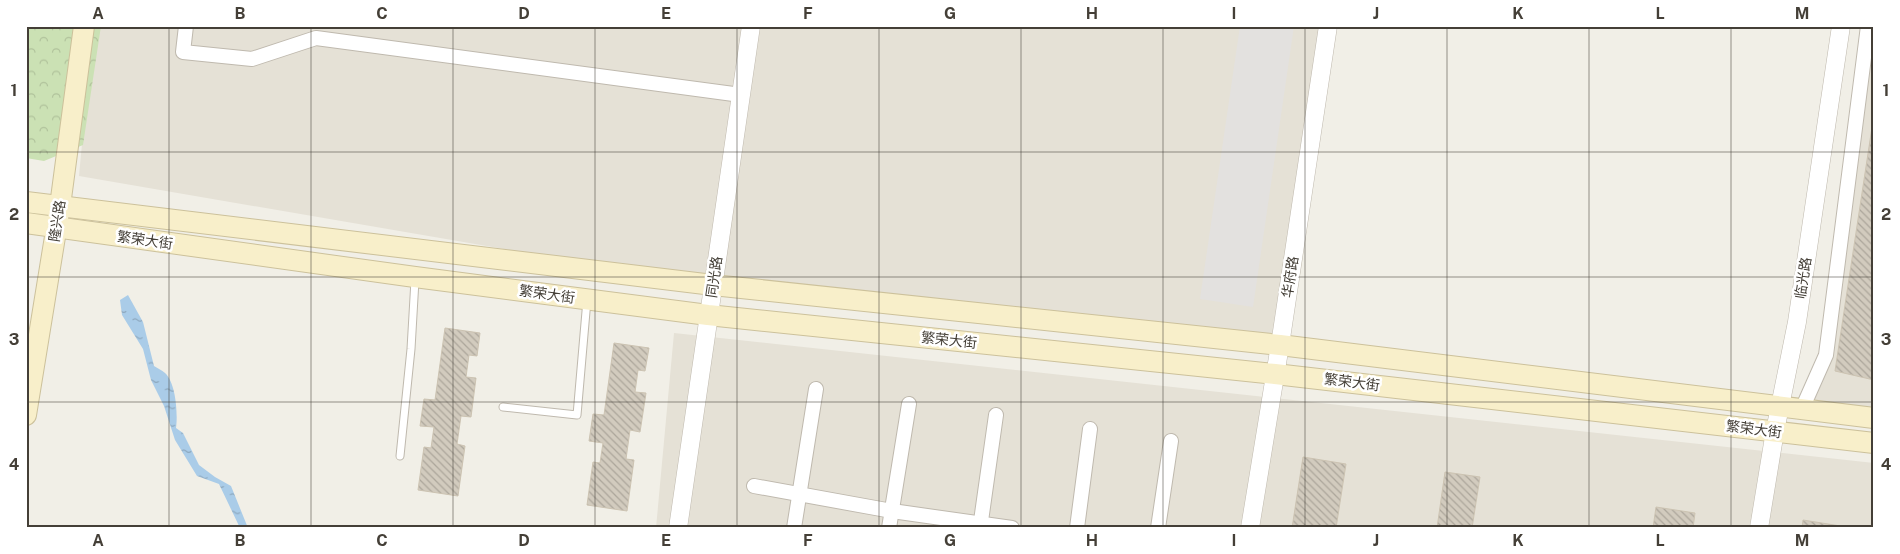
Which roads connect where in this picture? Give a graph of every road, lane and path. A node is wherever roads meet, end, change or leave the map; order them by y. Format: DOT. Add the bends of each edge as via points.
graph roads {
  1 [pos="84,26"];
  2 [pos="186,26"];
  3 [pos="751,26"];
  4 [pos="1328,26"];
  5 [pos="1841,26"];
  6 [pos="1868,26"];
  7 [pos="741,95"];
  8 [pos="26,202"];
  9 [pos="60,206"];
  10 [pos="26,223"];
  11 [pos="56,227"];
  12 [pos="415,277"];
  13 [pos="713,285"];
  14 [pos="587,300"];
  15 [pos="708,315"];
  16 [pos="1280,345"];
  17 [pos="1276,374"];
  18 [pos="816,389"];
  19 [pos="909,404"];
  20 [pos="1780,406"];
  21 [pos="503,407"];
  22 [pos="1802,409"];
  23 [pos="996,415"];
  24 [pos="26,416"];
  25 [pos="1874,418"];
  26 [pos="1090,429"];
  27 [pos="1774,431"];
  28 [pos="1171,441"];
  29 [pos="1874,443"];
  30 [pos="400,456"];
  31 [pos="754,486"];
  32 [pos="799,494"];
  33 [pos="892,511"];
  34 [pos="981,526"];
  35 [pos="678,528"];
  36 [pos="794,528"];
  37 [pos="889,528"];
  38 [pos="1012,528"];
  39 [pos="1077,528"];
  40 [pos="1158,528"];
  41 [pos="1250,528"];
  42 [pos="1759,528"];
  1 -- 9 [label="main road, 隆兴路"];
  2 -- 7 [label="street" via="183,52 252,59 316,38"];
  3 -- 7 [label="street, 同光路"];
  4 -- 16 [label="street, 华府路"];
  5 -- 20 [label="street, 临光路" via="1797,322"];
  6 -- 22 [label="street" via="1826,355"];
  7 -- 13 [label="street, 同光路"];
  8 -- 9 [label="main road, 繁荣大街"];
  9 -- 11 [label="main road, 隆兴路"];
  9 -- 13 [label="main road, 繁荣大街"];
  10 -- 11 [label="main road, 繁荣大街"];
  11 -- 12 [label="main road, 繁荣大街"];
  11 -- 24 [label="main road, 隆兴路"];
  12 -- 14 [label="main road, 繁荣大街"];
  12 -- 30 [label="lane"];
  13 -- 15 [label="street, 同光路"];
  13 -- 16 [label="main road, 繁荣大街"];
  14 -- 15 [label="main road, 繁荣大街"];
  14 -- 21 [label="lane" via="577,415"];
  15 -- 17 [label="main road, 繁荣大街"];
  15 -- 35 [label="street, 同光路"];
  16 -- 17 [label="street, 华府路"];
  16 -- 20 [label="main road, 繁荣大街"];
  17 -- 27 [label="main road, 繁荣大街"];
  17 -- 41 [label="street, 华府路"];
  18 -- 32 [label="street"];
  19 -- 33 [label="street"];
  20 -- 22 [label="main road, 繁荣大街"];
  20 -- 27 [label="street, 临光路"];
  22 -- 25 [label="main road, 繁荣大街"];
  23 -- 34 [label="street"];
  26 -- 39 [label="street"];
  27 -- 29 [label="main road, 繁荣大街"];
  27 -- 42 [label="street, 临光路"];
  28 -- 40 [label="street"];
  31 -- 32 [label="street"];
  32 -- 33 [label="street"];
  32 -- 36 [label="street"];
  33 -- 34 [label="street"];
  33 -- 37 [label="street"];
  34 -- 38 [label="street"];
}
